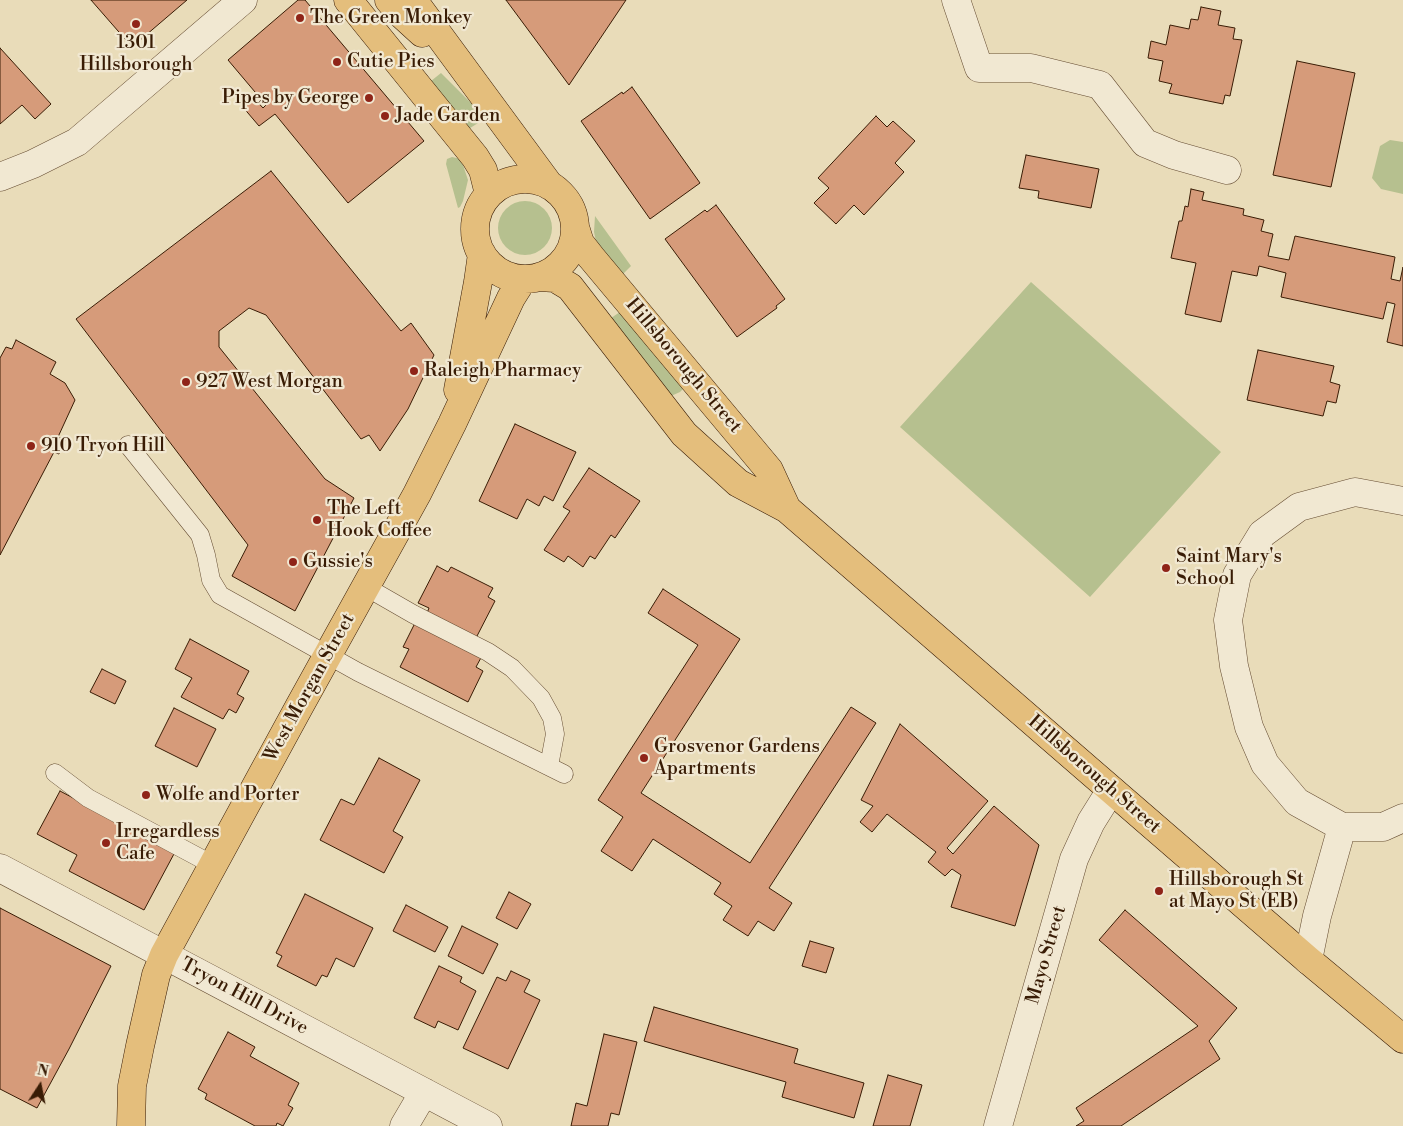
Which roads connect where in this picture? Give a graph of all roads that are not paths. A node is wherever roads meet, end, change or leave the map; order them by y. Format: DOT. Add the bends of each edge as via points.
graph roads {
  1 [pos="243,0"];
  2 [pos="348,0"];
  3 [pos="388,0"];
  4 [pos="412,0"];
  5 [pos="956,0"];
  6 [pos="463,68"];
  7 [pos="1227,170"];
  8 [pos="0,177"];
  9 [pos="550,186"];
  10 [pos="489,194"];
  11 [pos="575,227"];
  12 [pos="482,254"];
  13 [pos="531,278"];
  14 [pos="452,424"];
  15 [pos="128,446"];
  16 [pos="1403,501"];
  17 [pos="787,509"];
  18 [pos="366,587"];
  19 [pos="327,655"];
  20 [pos="55,773"];
  21 [pos="1111,790"];
  22 [pos="1403,818"];
  23 [pos="1342,827"];
  24 [pos="213,865"];
  25 [pos="0,868"];
  26 [pos="164,955"];
  27 [pos="1308,960"];
  28 [pos="1403,1039"];
  29 [pos="424,1092"];
  30 [pos="128,1126"];
  31 [pos="404,1126"];
  32 [pos="488,1126"];
  33 [pos="998,1126"];
  1 -- 8 [label="street" via="77,142"];
  2 -- 10 [label="main road" via="475,157 483,170"];
  3 -- 6 [label="main road"];
  4 -- 6 [label="main road"];
  5 -- 7 [label="street" via="979,68 1031,68 1100,85 1144,144"];
  6 -- 9 [label="main road"];
  9 -- 10 [label="main road" via="535,180 518,180 502,184"];
  9 -- 11 [label="main road" via="572,210"];
  10 -- 12 [label="main road" via="476,218 475,232"];
  11 -- 13 [label="main road" via="573,243 565,258 554,270"];
  11 -- 17 [label="main road, Hillsborough Street" via="580,243 591,258 769,470"];
  12 -- 13 [label="main road" via="492,267 506,276"];
  12 -- 14 [label="main road, West Morgan Street"];
  13 -- 14 [label="main road, West Morgan Street" via="511,298"];
  13 -- 17 [label="main road, Hillsborough Street" via="555,278 570,288 684,434 738,483"];
  14 -- 18 [label="main road, West Morgan Street"];
  15 -- 19 [label="lane" via="200,535 210,580 220,595"];
  16 -- 23 [label="street" via="1355,492 1299,507 1262,534 1237,575 1228,620 1234,666 1249,726 1265,764 1297,802"];
  17 -- 21 [label="main road, Hillsborough Street"];
  18 -- 19 [label="main road, West Morgan Street"];
  18 -- 19 [label="lane" via="512,668 541,698 552,718 556,770"];
  19 -- 24 [label="main road, West Morgan Street"];
  20 -- 24 [label="lane" via="88,798"];
  21 -- 27 [label="main road, Hillsborough Street"];
  21 -- 33 [label="street, Mayo Street" via="1091,822 1074,859"];
  22 -- 23 [label="street" via="1383,827"];
  23 -- 27 [label="street"];
  24 -- 26 [label="main road, West Morgan Street"];
  25 -- 26 [label="street, Tryon Hill Drive"];
  26 -- 29 [label="street, Tryon Hill Drive"];
  26 -- 30 [label="main road, West Morgan Street" via="140,1046"];
  27 -- 28 [label="main road, Hillsborough Street"];
  29 -- 31 [label="street"];
  29 -- 32 [label="street, Tryon Hill Drive"];
}
